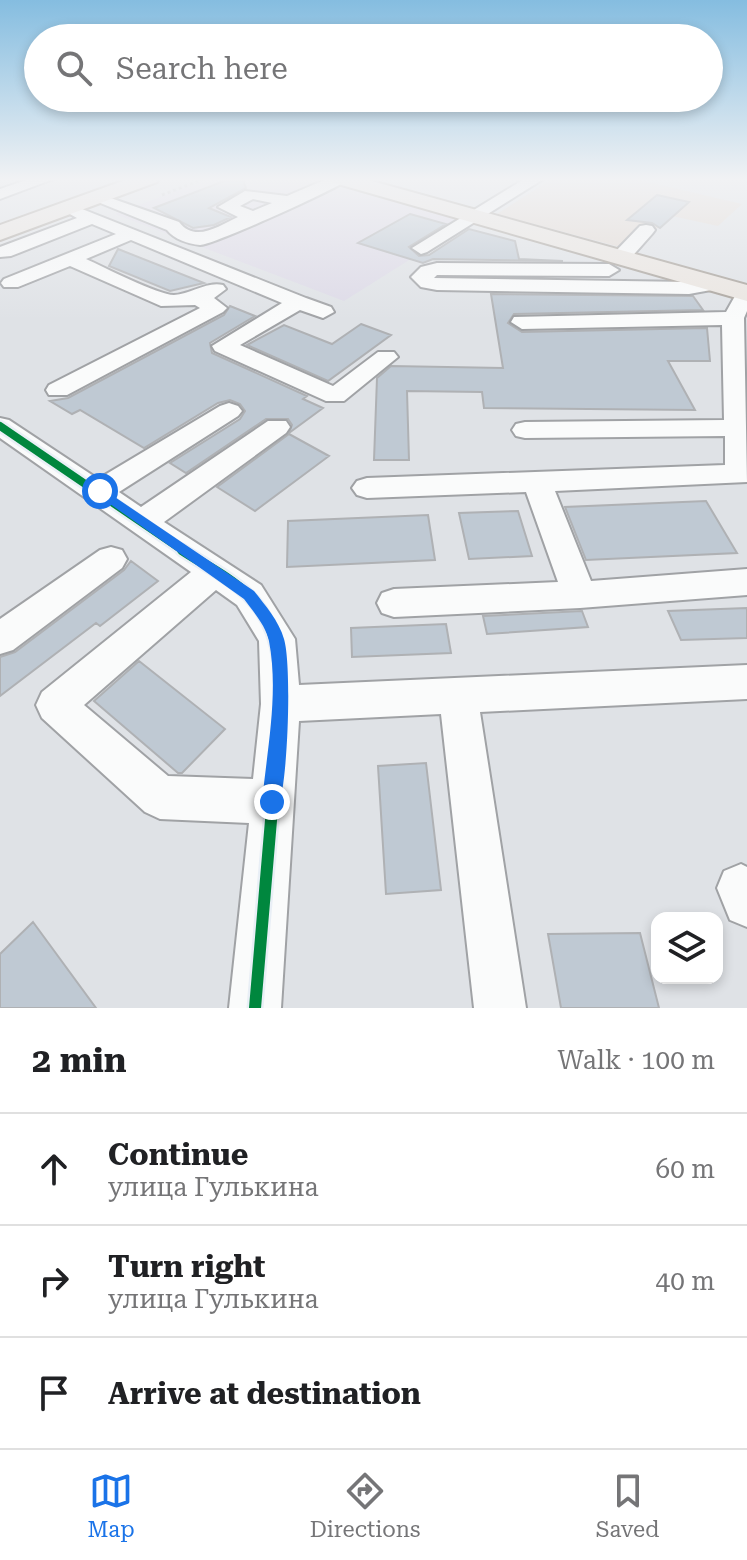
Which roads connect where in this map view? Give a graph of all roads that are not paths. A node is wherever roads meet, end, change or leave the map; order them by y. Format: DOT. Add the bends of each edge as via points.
graph roads {
  1 [pos="35,225"];
  2 [pos="49,225"];
  3 [pos="118,225"];
  4 [pos="169,225"];
  5 [pos="238,225"];
  6 [pos="460,225"];
  7 [pos="498,225"];
  8 [pos="646,230"];
  9 [pos="131,234"];
  10 [pos="2,243"];
  11 [pos="421,248"];
  12 [pos="70,259"];
  13 [pos="615,264"];
  14 [pos="239,277"];
  15 [pos="11,283"];
  16 [pos="715,284"];
  17 [pos="747,293"];
  18 [pos="199,298"];
  19 [pos="299,302"];
  20 [pos="323,312"];
  21 [pos="522,322"];
  22 [pos="737,331"];
  23 [pos="386,357"];
  24 [pos="58,390"];
  25 [pos="229,411"];
  26 [pos="0,426"];
  27 [pos="277,427"];
  28 [pos="737,428"];
  29 [pos="525,430"];
  30 [pos="744,480"];
  31 [pos="537,481"];
  32 [pos="367,488"];
  33 [pos="100,491"];
  34 [pos="143,521"];
  35 [pos="111,559"];
  36 [pos="215,571"];
  37 [pos="747,582"];
  38 [pos="580,595"];
  39 [pos="394,603"];
  40 [pos="0,639"];
  41 [pos="747,682"];
  42 [pos="458,697"];
  43 [pos="281,704"];
  44 [pos="272,802"];
  45 [pos="255,1008"];
  46 [pos="500,1008"];
  1 -- 10 [label="main road"];
  2 -- 10 [label="street"];
  3 -- 9 [label="street"];
  4 -- 5 [label="street" via="201,240"];
  6 -- 11 [label="street"];
  7 -- 13 [label="main road"];
  8 -- 13 [label="street"];
  9 -- 12 [label="street"];
  9 -- 14 [label="street"];
  12 -- 15 [label="street"];
  12 -- 18 [label="street" via="168,302"];
  13 -- 16 [label="main road"];
  13 -- 16 [label="street" via="437,269 421,277 437,284"];
  14 -- 18 [label="street"];
  14 -- 19 [label="street"];
  16 -- 17 [label="main road"];
  17 -- 22 [label="street"];
  18 -- 24 [label="street" via="216,308"];
  19 -- 20 [label="street"];
  19 -- 23 [label="street" via="223,346 335,396"];
  21 -- 22 [label="street"];
  22 -- 28 [label="street"];
  25 -- 33 [label="street"];
  26 -- 33 [label="street"];
  27 -- 34 [label="street"];
  28 -- 29 [label="street"];
  28 -- 30 [label="street"];
  30 -- 31 [label="street"];
  31 -- 32 [label="street"];
  31 -- 38 [label="street"];
  33 -- 34 [label="street"];
  34 -- 36 [label="street"];
  35 -- 40 [label="street"];
  36 -- 43 [label="street" via="249,595 277,639"];
  36 -- 44 [label="street" via="56,705 160,797"];
  37 -- 38 [label="street"];
  38 -- 39 [label="street"];
  41 -- 42 [label="street"];
  42 -- 43 [label="street"];
  42 -- 46 [label="street"];
  43 -- 44 [label="street"];
  44 -- 45 [label="street"];
}
